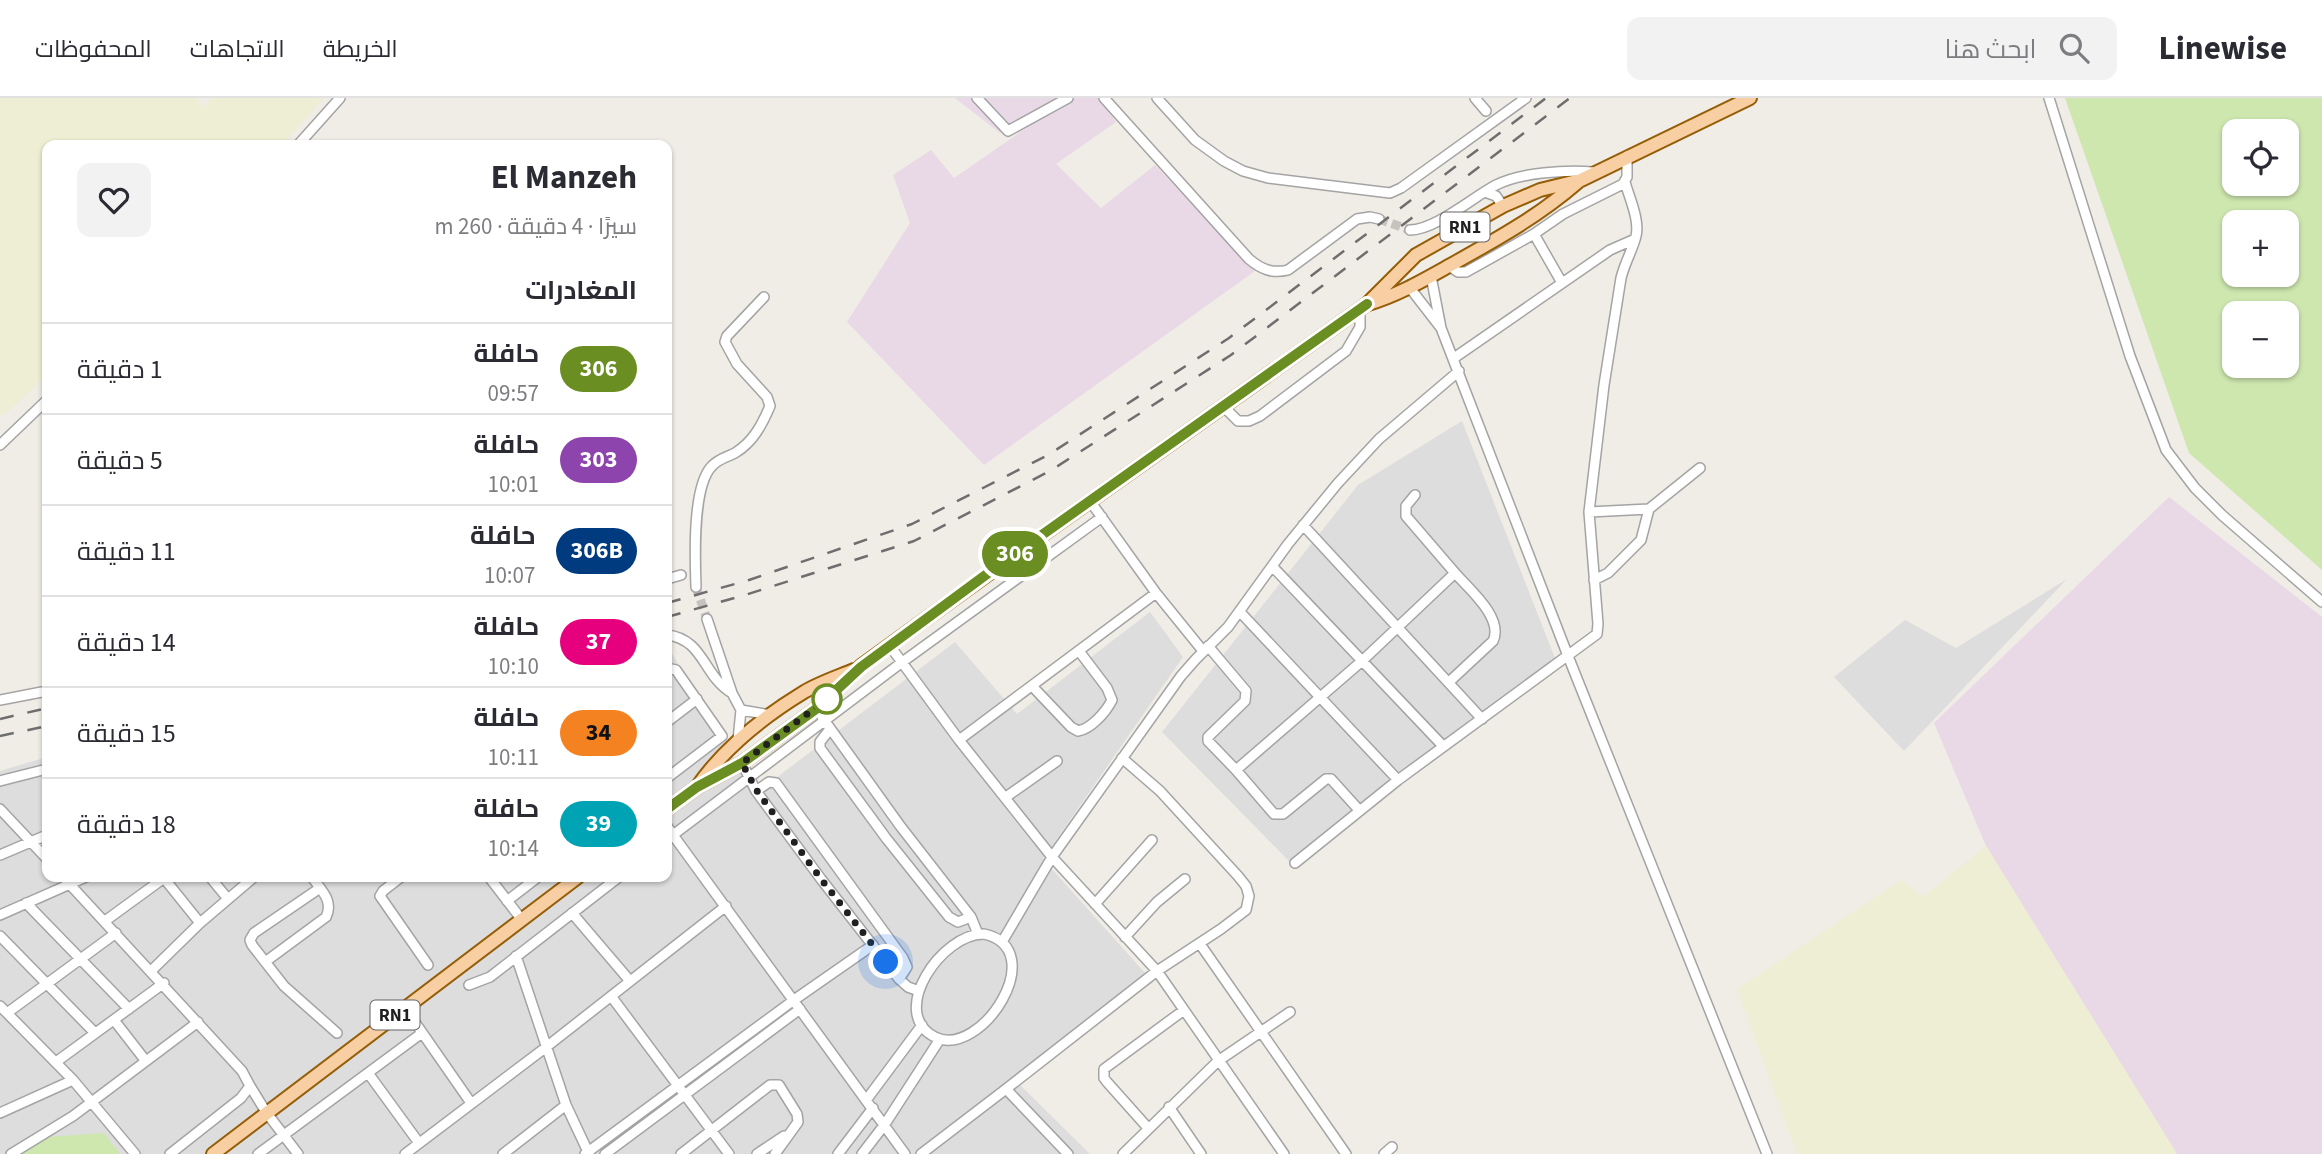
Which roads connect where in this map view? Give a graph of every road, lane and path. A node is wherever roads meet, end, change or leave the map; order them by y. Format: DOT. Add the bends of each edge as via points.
graph roads {
  1 [pos="340,98"];
  2 [pos="977,98"];
  3 [pos="1068,98"];
  4 [pos="1104,98"];
  5 [pos="1157,98"];
  6 [pos="1475,98"];
  7 [pos="1526,98"];
  8 [pos="1750,98"];
  9 [pos="2049,98"];
  10 [pos="1486,111"];
  11 [pos="302,140"];
  12 [pos="1627,156"];
  13 [pos="1597,172"];
  14 [pos="1581,180"];
  15 [pos="1625,182"];
  16 [pos="1485,192"];
  17 [pos="1516,200"];
  18 [pos="1503,206"];
  19 [pos="1378,219"];
  20 [pos="1530,228"];
  21 [pos="1410,230"];
  22 [pos="1635,239"];
  23 [pos="1416,254"];
  24 [pos="1429,277"];
  25 [pos="1562,283"];
  26 [pos="1410,288"];
  27 [pos="764,297"];
  28 [pos="1364,306"];
  29 [pos="1441,328"];
  30 [pos="1454,358"];
  31 [pos="1459,371"];
  32 [pos="42,405"];
  33 [pos="1224,407"];
  34 [pos="0,445"];
  35 [pos="1700,468"];
  36 [pos="1415,495"];
  37 [pos="1090,500"];
  38 [pos="1649,509"];
  39 [pos="1589,512"];
  40 [pos="1102,517"];
  41 [pos="1303,525"];
  42 [pos="1272,566"];
  43 [pos="1455,573"];
  44 [pos="681,575"];
  45 [pos="672,578"];
  46 [pos="1594,580"];
  47 [pos="696,587"];
  48 [pos="1156,593"];
  49 [pos="2322,602"];
  50 [pos="1240,612"];
  51 [pos="707,619"];
  52 [pos="1399,626"];
  53 [pos="672,636"];
  54 [pos="890,646"];
  55 [pos="1205,648"];
  56 [pos="1079,651"];
  57 [pos="1568,656"];
  58 [pos="1362,661"];
  59 [pos="901,663"];
  60 [pos="861,667"];
  61 [pos="672,669"];
  62 [pos="1449,682"];
  63 [pos="1032,686"];
  64 [pos="42,692"];
  65 [pos="804,692"];
  66 [pos="732,693"];
  67 [pos="1321,697"];
  68 [pos="696,699"];
  69 [pos="0,700"];
  70 [pos="816,709"];
  71 [pos="741,710"];
  72 [pos="772,715"];
  73 [pos="672,718"];
  74 [pos="1482,719"];
  75 [pos="824,720"];
  76 [pos="830,729"];
  77 [pos="738,740"];
  78 [pos="959,740"];
  79 [pos="1443,746"];
  80 [pos="1122,758"];
  81 [pos="1057,761"];
  82 [pos="742,763"];
  83 [pos="42,770"];
  84 [pos="1236,770"];
  85 [pos="672,775"];
  86 [pos="748,778"];
  87 [pos="1398,780"];
  88 [pos="0,781"];
  89 [pos="697,787"];
  90 [pos="757,791"];
  91 [pos="1006,797"];
  92 [pos="672,805"];
  93 [pos="0,809"];
  94 [pos="1359,810"];
  95 [pos="901,827"];
  96 [pos="672,835"];
  97 [pos="42,837"];
  98 [pos="886,838"];
  99 [pos="672,839"];
  100 [pos="1152,840"];
  101 [pos="32,842"];
  102 [pos="42,853"];
  103 [pos="0,855"];
  104 [pos="1052,857"];
  105 [pos="1295,863"];
  106 [pos="836,868"];
  107 [pos="821,879"];
  108 [pos="1185,879"];
  109 [pos="63,882"];
  110 [pos="68,882"];
  111 [pos="159,882"];
  112 [pos="167,882"];
  113 [pos="213,882"];
  114 [pos="248,882"];
  115 [pos="316,882"];
  116 [pos="395,882"];
  117 [pos="493,882"];
  118 [pos="532,882"];
  119 [pos="571,882"];
  120 [pos="612,882"];
  121 [pos="320,888"];
  122 [pos="228,899"];
  123 [pos="507,901"];
  124 [pos="26,903"];
  125 [pos="1096,904"];
  126 [pos="726,906"];
  127 [pos="572,913"];
  128 [pos="0,915"];
  129 [pos="971,917"];
  130 [pos="522,920"];
  131 [pos="105,921"];
  132 [pos="200,923"];
  133 [pos="116,933"];
  134 [pos="978,934"];
  135 [pos="0,936"];
  136 [pos="1125,937"];
  137 [pos="1002,942"];
  138 [pos="1200,944"];
  139 [pos="873,945"];
  140 [pos="516,956"];
  141 [pos="80,958"];
  142 [pos="265,962"];
  143 [pos="428,965"];
  144 [pos="151,971"];
  145 [pos="1157,971"];
  146 [pos="899,979"];
  147 [pos="630,981"];
  148 [pos="46,983"];
  149 [pos="164,984"];
  150 [pos="469,985"];
  151 [pos="919,991"];
  152 [pos="611,996"];
  153 [pos="794,1000"];
  154 [pos="405,1008"];
  155 [pos="4,1009"];
  156 [pos="129,1009"];
  157 [pos="800,1009"];
  158 [pos="1184,1010"];
  159 [pos="1290,1012"];
  160 [pos="114,1020"];
  161 [pos="198,1022"];
  162 [pos="922,1025"];
  163 [pos="1261,1031"];
  164 [pos="95,1033"];
  165 [pos="337,1033"];
  166 [pos="422,1033"];
  167 [pos="940,1039"];
  168 [pos="545,1048"];
  169 [pos="145,1060"];
  170 [pos="1219,1061"];
  171 [pos="56,1062"];
  172 [pos="368,1073"];
  173 [pos="73,1080"];
  174 [pos="679,1085"];
  175 [pos="250,1086"];
  176 [pos="1006,1089"];
  177 [pos="686,1094"];
  178 [pos="91,1102"];
  179 [pos="471,1103"];
  180 [pos="870,1103"];
  181 [pos="566,1105"];
  182 [pos="1169,1107"];
  183 [pos="266,1112"];
  184 [pos="0,1113"];
  185 [pos="885,1124"];
  186 [pos="1148,1128"];
  187 [pos="711,1129"];
  188 [pos="791,1131"];
  189 [pos="284,1135"];
  190 [pos="419,1143"];
  191 [pos="1392,1147"];
  192 [pos="587,1153"];
  193 [pos="11,1154"];
  194 [pos="135,1154"];
  195 [pos="170,1154"];
  196 [pos="213,1154"];
  197 [pos="258,1154"];
  198 [pos="298,1154"];
  199 [pos="405,1154"];
  200 [pos="503,1154"];
  201 [pos="605,1154"];
  202 [pos="681,1154"];
  203 [pos="729,1154"];
  204 [pos="757,1154"];
  205 [pos="775,1154"];
  206 [pos="838,1154"];
  207 [pos="862,1154"];
  208 [pos="905,1154"];
  209 [pos="921,1154"];
  210 [pos="1069,1154"];
  211 [pos="1123,1154"];
  212 [pos="1201,1154"];
  213 [pos="1284,1154"];
  214 [pos="1346,1154"];
  215 [pos="1384,1154"];
  216 [pos="1767,1154"];
  1 -- 11 [label="street"];
  2 -- 3 [label="street" via="1008,131"];
  4 -- 19 [label="street" via="1249,259 1266,270 1288,270 1357,219"];
  5 -- 7 [label="street" via="1195,140 1242,171 1390,193"];
  6 -- 10 [label="street"];
  8 -- 12 [label="main road, RN1"];
  9 -- 49 [label="street" via="2130,356 2166,450 2222,515"];
  12 -- 13 [label="main road, RN1"];
  12 -- 15 [label="street"];
  13 -- 14 [label="main road, RN1"];
  13 -- 16 [label="street" via="1514,179"];
  14 -- 17 [label="main road, RN1"];
  14 -- 20 [label="main road, RN1"];
  15 -- 20 [label="street"];
  15 -- 22 [label="street" via="1636,223"];
  16 -- 18 [label="street" via="1496,196"];
  16 -- 21 [label="street" via="1425,228"];
  17 -- 18 [label="main road, RN1"];
  17 -- 20 [label="main road" via="1528,210"];
  18 -- 23 [label="main road, RN1"];
  20 -- 24 [label="main road, RN1"];
  20 -- 25 [label="street"];
  22 -- 25 [label="street"];
  22 -- 39 [label="street" via="1621,278"];
  23 -- 24 [label="main road" via="1415,271"];
  23 -- 28 [label="main road, RN1"];
  24 -- 26 [label="main road, RN1"];
  24 -- 29 [label="street"];
  25 -- 30 [label="street"];
  26 -- 28 [label="main road, RN1"];
  26 -- 29 [label="street"];
  27 -- 47 [label="street" via="725,342 770,406 750,440 716,462 703,480 694,545"];
  28 -- 33 [label="main road, RN1"];
  28 -- 33 [label="street" via="1360,327 1346,351 1260,416 1238,421"];
  29 -- 30 [label="street"];
  30 -- 31 [label="street"];
  31 -- 41 [label="street" via="1379,439"];
  31 -- 57 [label="street"];
  32 -- 34 [label="street"];
  33 -- 37 [label="main road, RN1"];
  35 -- 38 [label="street"];
  36 -- 43 [label="street" via="1406,506 1406,516"];
  37 -- 40 [label="street"];
  37 -- 54 [label="main road, RN1"];
  38 -- 39 [label="street"];
  38 -- 46 [label="street" via="1642,540 1608,573"];
  39 -- 46 [label="street"];
  40 -- 48 [label="street"];
  40 -- 59 [label="street"];
  41 -- 42 [label="street"];
  41 -- 52 [label="street"];
  42 -- 50 [label="street"];
  42 -- 58 [label="street"];
  43 -- 52 [label="street"];
  43 -- 62 [label="street" via="1491,615 1496,628 1493,641"];
  44 -- 45 [label="street"];
  46 -- 57 [label="street" via="1597,634"];
  48 -- 55 [label="street"];
  48 -- 56 [label="street"];
  50 -- 55 [label="street"];
  50 -- 67 [label="street"];
  51 -- 66 [label="street"];
  52 -- 58 [label="street"];
  52 -- 62 [label="street"];
  53 -- 66 [label="street" via="689,642 715,679"];
  54 -- 59 [label="street"];
  54 -- 60 [label="main road, RN1"];
  55 -- 80 [label="street"];
  55 -- 84 [label="street" via="1246,691 1245,701 1208,737"];
  56 -- 63 [label="street"];
  56 -- 63 [label="street" via="1112,700 1087,729 1070,727"];
  57 -- 74 [label="street"];
  57 -- 216 [label="street"];
  58 -- 67 [label="street"];
  58 -- 79 [label="street"];
  59 -- 75 [label="street"];
  59 -- 78 [label="street"];
  60 -- 65 [label="main road, RN1"];
  60 -- 70 [label="main road, RN1"];
  61 -- 68 [label="street"];
  62 -- 74 [label="street"];
  63 -- 78 [label="street"];
  64 -- 69 [label="street"];
  65 -- 70 [label="main road" via="814,699"];
  65 -- 72 [label="main road, RN1"];
  66 -- 71 [label="street"];
  67 -- 84 [label="street"];
  67 -- 87 [label="street"];
  68 -- 73 [label="street"];
  68 -- 85 [label="street" via="722,736"];
  70 -- 75 [label="street"];
  70 -- 82 [label="main road, RN1"];
  71 -- 72 [label="street"];
  71 -- 77 [label="street"];
  72 -- 77 [label="main road, RN1"];
  74 -- 79 [label="street"];
  75 -- 76 [label="street"];
  75 -- 86 [label="street"];
  76 -- 95 [label="street"];
  76 -- 98 [label="street" via="820,748"];
  77 -- 82 [label="main road" via="736,754"];
  77 -- 89 [label="main road, RN1" via="712,764"];
  78 -- 91 [label="street"];
  79 -- 87 [label="street"];
  80 -- 104 [label="street"];
  80 -- 138 [label="street" via="1160,791 1246,886 1246,910"];
  81 -- 91 [label="street"];
  82 -- 86 [label="street"];
  82 -- 89 [label="main road, RN1"];
  83 -- 88 [label="street"];
  84 -- 94 [label="street" via="1274,814 1283,814 1326,779"];
  86 -- 90 [label="street"];
  86 -- 96 [label="street"];
  87 -- 94 [label="street"];
  89 -- 92 [label="main road, RN1"];
  90 -- 106 [label="street" via="769,782 776,783"];
  90 -- 107 [label="street"];
  91 -- 104 [label="street"];
  93 -- 101 [label="street"];
  94 -- 105 [label="street"];
  95 -- 98 [label="street"];
  95 -- 129 [label="street"];
  97 -- 101 [label="street"];
  98 -- 129 [label="street" via="949,917 958,922"];
  99 -- 126 [label="street"];
  100 -- 125 [label="street"];
  101 -- 102 [label="street"];
  101 -- 103 [label="street"];
  104 -- 125 [label="street"];
  104 -- 137 [label="street"];
  106 -- 107 [label="street"];
  106 -- 146 [label="street" via="906,963"];
  107 -- 139 [label="street"];
  108 -- 136 [label="street"];
  109 -- 124 [label="street"];
  110 -- 131 [label="street"];
  111 -- 131 [label="street"];
  112 -- 132 [label="street"];
  113 -- 122 [label="street"];
  114 -- 122 [label="street"];
  115 -- 121 [label="street"];
  116 -- 143 [label="street" via="380,896"];
  117 -- 123 [label="street"];
  118 -- 123 [label="street"];
  119 -- 130 [label="main road, RN1"];
  120 -- 127 [label="street"];
  121 -- 142 [label="street" via="330,905 326,917"];
  121 -- 142 [label="street" via="252,935 251,943"];
  122 -- 132 [label="street"];
  123 -- 130 [label="street"];
  124 -- 128 [label="street"];
  124 -- 141 [label="street"];
  125 -- 136 [label="street"];
  126 -- 147 [label="street"];
  126 -- 153 [label="street"];
  127 -- 140 [label="street"];
  127 -- 147 [label="street"];
  129 -- 134 [label="street"];
  130 -- 154 [label="main road, RN1"];
  131 -- 133 [label="street"];
  132 -- 144 [label="street"];
  133 -- 141 [label="street"];
  133 -- 144 [label="street"];
  134 -- 137 [label="street"];
  134 -- 151 [label="street" via="942,954"];
  135 -- 148 [label="street"];
  136 -- 145 [label="street"];
  137 -- 167 [label="street" via="1012,970 999,1006 976,1029 958,1038"];
  138 -- 145 [label="street"];
  138 -- 163 [label="street"];
  139 -- 146 [label="street"];
  139 -- 153 [label="street"];
  140 -- 150 [label="street"];
  140 -- 168 [label="street"];
  141 -- 148 [label="street"];
  141 -- 156 [label="street"];
  142 -- 165 [label="street" via="284,986"];
  144 -- 149 [label="street"];
  145 -- 158 [label="street"];
  145 -- 176 [label="street"];
  146 -- 151 [label="street"];
  147 -- 152 [label="street"];
  148 -- 155 [label="street"];
  148 -- 164 [label="street"];
  149 -- 156 [label="street"];
  149 -- 161 [label="street"];
  151 -- 162 [label="street"];
  152 -- 168 [label="street"];
  152 -- 174 [label="street"];
  153 -- 157 [label="street"];
  153 -- 174 [label="street"];
  154 -- 166 [label="street"];
  154 -- 183 [label="main road, RN1"];
  155 -- 171 [label="street"];
  156 -- 160 [label="street"];
  157 -- 177 [label="street"];
  157 -- 180 [label="street"];
  158 -- 170 [label="street"];
  158 -- 186 [label="street" via="1104,1069 1104,1078"];
  159 -- 163 [label="street"];
  160 -- 164 [label="street"];
  160 -- 169 [label="street"];
  161 -- 169 [label="street"];
  161 -- 175 [label="street"];
  162 -- 167 [label="street"];
  162 -- 180 [label="street"];
  163 -- 170 [label="street"];
  163 -- 214 [label="street"];
  164 -- 171 [label="street"];
  166 -- 172 [label="street"];
  166 -- 179 [label="street"];
  167 -- 185 [label="street"];
  168 -- 179 [label="street"];
  168 -- 181 [label="street"];
  169 -- 178 [label="street"];
  170 -- 182 [label="street"];
  170 -- 213 [label="street"];
  171 -- 173 [label="street"];
  172 -- 189 [label="street"];
  172 -- 190 [label="street"];
  173 -- 178 [label="street"];
  173 -- 184 [label="street"];
  174 -- 177 [label="street"];
  174 -- 192 [label="street"];
  175 -- 183 [label="street"];
  175 -- 195 [label="street"];
  176 -- 209 [label="street"];
  176 -- 210 [label="street"];
  177 -- 187 [label="street"];
  177 -- 201 [label="street"];
  178 -- 193 [label="street"];
  178 -- 194 [label="street"];
  179 -- 190 [label="street"];
  180 -- 185 [label="street"];
  180 -- 206 [label="street"];
  181 -- 192 [label="street"];
  181 -- 200 [label="street"];
  182 -- 186 [label="street"];
  182 -- 212 [label="street"];
  183 -- 189 [label="street"];
  183 -- 196 [label="main road, RN1"];
  185 -- 207 [label="street"];
  185 -- 208 [label="street"];
  186 -- 211 [label="street"];
  187 -- 188 [label="street" via="770,1085 779,1085 797,1114 798,1122"];
  187 -- 202 [label="street"];
  187 -- 203 [label="street"];
  188 -- 204 [label="street"];
  188 -- 205 [label="street"];
  189 -- 197 [label="street"];
  189 -- 198 [label="street"];
  190 -- 199 [label="street"];
  191 -- 215 [label="street"];
}
